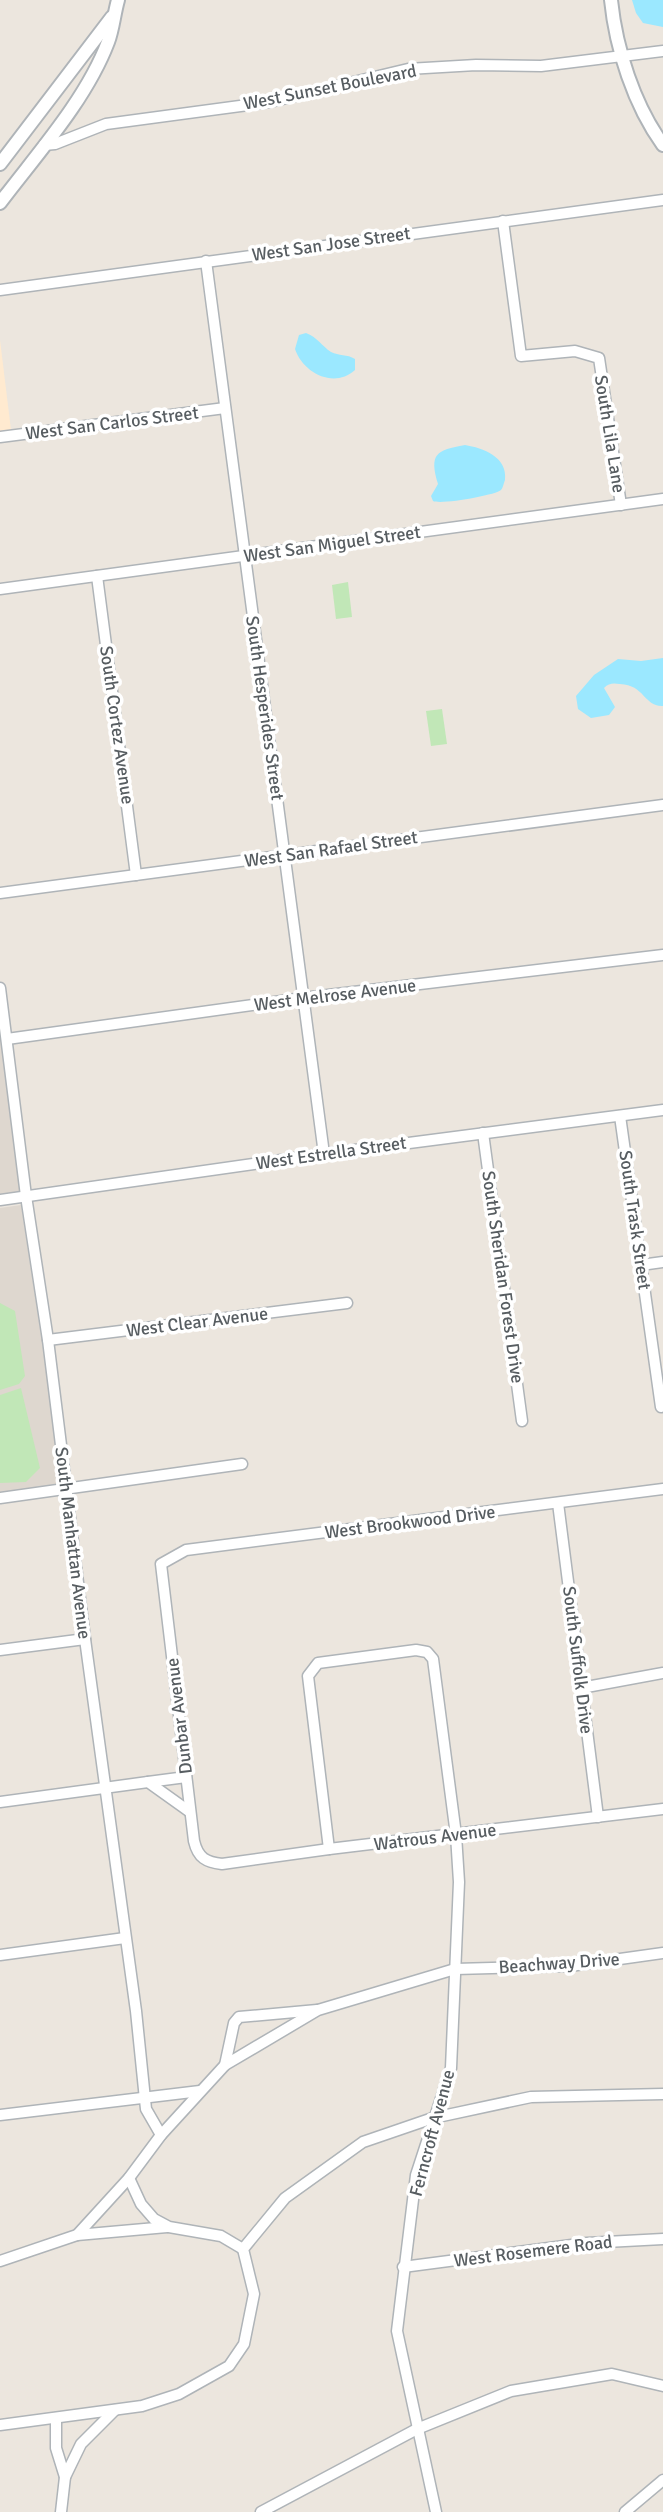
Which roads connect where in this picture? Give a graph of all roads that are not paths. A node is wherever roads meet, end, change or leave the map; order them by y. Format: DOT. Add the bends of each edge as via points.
graph roads {
  1 [pos="118,0"];
  2 [pos="611,0"];
  3 [pos="114,14"];
  4 [pos="663,51"];
  5 [pos="621,58"];
  6 [pos="26,131"];
  7 [pos="44,145"];
  8 [pos="663,145"];
  9 [pos="0,164"];
  10 [pos="663,200"];
  11 [pos="0,204"];
  12 [pos="503,221"];
  13 [pos="206,261"];
  14 [pos="0,290"];
  15 [pos="225,408"];
  16 [pos="0,437"];
  17 [pos="663,499"];
  18 [pos="621,505"];
  19 [pos="245,556"];
  20 [pos="97,576"];
  21 [pos="0,589"];
  22 [pos="663,805"];
  23 [pos="284,855"];
  24 [pos="136,875"];
  25 [pos="0,893"];
  26 [pos="663,955"];
  27 [pos="0,988"];
  28 [pos="303,998"];
  29 [pos="7,1039"];
  30 [pos="663,1110"];
  31 [pos="620,1115"];
  32 [pos="483,1133"];
  33 [pos="324,1154"];
  34 [pos="26,1196"];
  35 [pos="0,1200"];
  36 [pos="663,1262"];
  37 [pos="641,1265"];
  38 [pos="346,1303"];
  39 [pos="48,1340"];
  40 [pos="661,1407"];
  41 [pos="522,1422"];
  42 [pos="242,1464"];
  43 [pos="67,1489"];
  44 [pos="663,1489"];
  45 [pos="0,1498"];
  46 [pos="558,1503"];
  47 [pos="161,1564"];
  48 [pos="85,1639"];
  49 [pos="0,1650"];
  50 [pos="663,1673"];
  51 [pos="581,1688"];
  52 [pos="186,1777"];
  53 [pos="148,1782"];
  54 [pos="105,1788"];
  55 [pos="0,1802"];
  56 [pos="663,1809"];
  57 [pos="190,1812"];
  58 [pos="598,1817"];
  59 [pos="456,1835"];
  60 [pos="329,1849"];
  61 [pos="208,1863"];
  62 [pos="125,1938"];
  63 [pos="663,1953"];
  64 [pos="0,1955"];
  65 [pos="455,1969"];
  66 [pos="318,2010"];
  67 [pos="225,2065"];
  68 [pos="200,2091"];
  69 [pos="663,2094"];
  70 [pos="145,2098"];
  71 [pos="0,2115"];
  72 [pos="433,2119"];
  73 [pos="161,2135"];
  74 [pos="129,2178"];
  75 [pos="169,2227"];
  76 [pos="77,2235"];
  77 [pos="663,2239"];
  78 [pos="243,2249"];
  79 [pos="0,2260"];
  80 [pos="403,2267"];
  81 [pos="663,2386"];
  82 [pos="115,2410"];
  83 [pos="56,2418"];
  84 [pos="0,2425"];
  85 [pos="417,2429"];
  86 [pos="65,2477"];
  87 [pos="663,2480"];
  88 [pos="61,2512"];
  89 [pos="261,2512"];
  90 [pos="436,2512"];
  91 [pos="625,2512"];
  1 -- 3 [label="street"];
  2 -- 5 [label="street"];
  3 -- 6 [label="street"];
  3 -- 7 [label="street" via="95,71"];
  4 -- 5 [label="street, West Sunset Boulevard"];
  5 -- 7 [label="street, West Sunset Boulevard" via="541,66 408,69 270,102 106,124"];
  5 -- 8 [label="street"];
  6 -- 7 [label="street"];
  6 -- 9 [label="street"];
  7 -- 11 [label="street"];
  10 -- 12 [label="street, West San Jose Street"];
  12 -- 13 [label="street, West San Jose Street"];
  12 -- 18 [label="street, South Lila Lane" via="521,356 575,351 599,358"];
  13 -- 14 [label="street, West San Jose Street"];
  13 -- 15 [label="street, South Hesperides Street"];
  15 -- 16 [label="street, West San Carlos Street"];
  15 -- 19 [label="street, South Hesperides Street"];
  17 -- 18 [label="street, West San Miguel Street"];
  18 -- 19 [label="street, West San Miguel Street"];
  19 -- 20 [label="street, West San Miguel Street"];
  19 -- 23 [label="street, South Hesperides Street"];
  20 -- 21 [label="street, West San Miguel Street"];
  20 -- 24 [label="street, South Cortez Avenue"];
  22 -- 23 [label="street, West San Rafael Street"];
  23 -- 24 [label="street, West San Rafael Street"];
  23 -- 28 [label="street, South Hesperides Street"];
  24 -- 25 [label="street, West San Rafael Street"];
  26 -- 28 [label="street, West Melrose Avenue"];
  27 -- 29 [label="street, South Manhattan Avenue"];
  28 -- 29 [label="street, West Melrose Avenue"];
  28 -- 33 [label="street, South Hesperides Street"];
  29 -- 34 [label="street, South Manhattan Avenue"];
  30 -- 31 [label="street, West Estrella Street"];
  31 -- 32 [label="street, West Estrella Street"];
  31 -- 37 [label="street, South Trask Street"];
  32 -- 33 [label="street, West Estrella Street"];
  32 -- 41 [label="street, South Sheridan Forest Drive"];
  33 -- 34 [label="street, West Estrella Street"];
  34 -- 35 [label="street, West Estrella Street"];
  34 -- 39 [label="street, South Manhattan Avenue"];
  36 -- 37 [label="street"];
  37 -- 40 [label="street, South Trask Street"];
  38 -- 39 [label="street, West Clear Avenue"];
  39 -- 43 [label="street, South Manhattan Avenue"];
  42 -- 43 [label="street"];
  43 -- 45 [label="street"];
  43 -- 48 [label="street, South Manhattan Avenue"];
  44 -- 46 [label="street, West Brookwood Drive"];
  46 -- 47 [label="street, West Brookwood Drive" via="186,1550"];
  46 -- 51 [label="street, South Suffolk Drive"];
  47 -- 52 [label="street, Dunbar Avenue"];
  48 -- 49 [label="street"];
  48 -- 54 [label="street, South Manhattan Avenue"];
  50 -- 51 [label="street"];
  51 -- 58 [label="street, South Suffolk Drive"];
  52 -- 53 [label="street"];
  52 -- 57 [label="street, Dunbar Avenue"];
  53 -- 54 [label="street"];
  53 -- 57 [label="street"];
  54 -- 55 [label="street"];
  54 -- 62 [label="street, South Manhattan Avenue"];
  56 -- 58 [label="street, Watrous Avenue"];
  57 -- 61 [label="street, Dunbar Avenue" via="196,1849"];
  58 -- 59 [label="street, Watrous Avenue"];
  59 -- 60 [label="street, Watrous Avenue"];
  59 -- 60 [label="street, Ferncroft Avenue" via="433,1659 416,1650 318,1663 308,1676"];
  59 -- 65 [label="street, Ferncroft Avenue"];
  60 -- 61 [label="street, Watrous Avenue"];
  62 -- 64 [label="street"];
  62 -- 70 [label="street, South Manhattan Avenue"];
  63 -- 65 [label="street, Beachway Drive" via="570,1966"];
  65 -- 66 [label="street, Beachway Drive"];
  65 -- 72 [label="street, Ferncroft Avenue" via="451,2068"];
  66 -- 67 [label="street"];
  66 -- 67 [label="street" via="239,2017"];
  67 -- 68 [label="street"];
  68 -- 70 [label="street"];
  68 -- 73 [label="street"];
  69 -- 72 [label="street" via="531,2097"];
  70 -- 71 [label="street"];
  70 -- 73 [label="street, South Manhattan Avenue"];
  72 -- 78 [label="street" via="363,2142 285,2198"];
  72 -- 80 [label="street, Ferncroft Avenue" via="416,2175"];
  73 -- 74 [label="street"];
  74 -- 75 [label="street" via="147,2212"];
  74 -- 76 [label="street"];
  75 -- 76 [label="street"];
  75 -- 78 [label="street" via="221,2235"];
  76 -- 79 [label="street"];
  77 -- 80 [label="street, West Rosemere Road" via="587,2243"];
  78 -- 82 [label="street" via="254,2294 244,2344 229,2366 179,2394"];
  80 -- 85 [label="street, Ferncroft Avenue" via="397,2331"];
  81 -- 85 [label="street" via="612,2374 511,2391"];
  82 -- 83 [label="street"];
  82 -- 86 [label="street" via="81,2444"];
  83 -- 84 [label="street"];
  83 -- 86 [label="street" via="56,2448"];
  85 -- 89 [label="street"];
  85 -- 90 [label="street, Ferncroft Avenue"];
  86 -- 88 [label="street"];
  87 -- 91 [label="street"];
}
